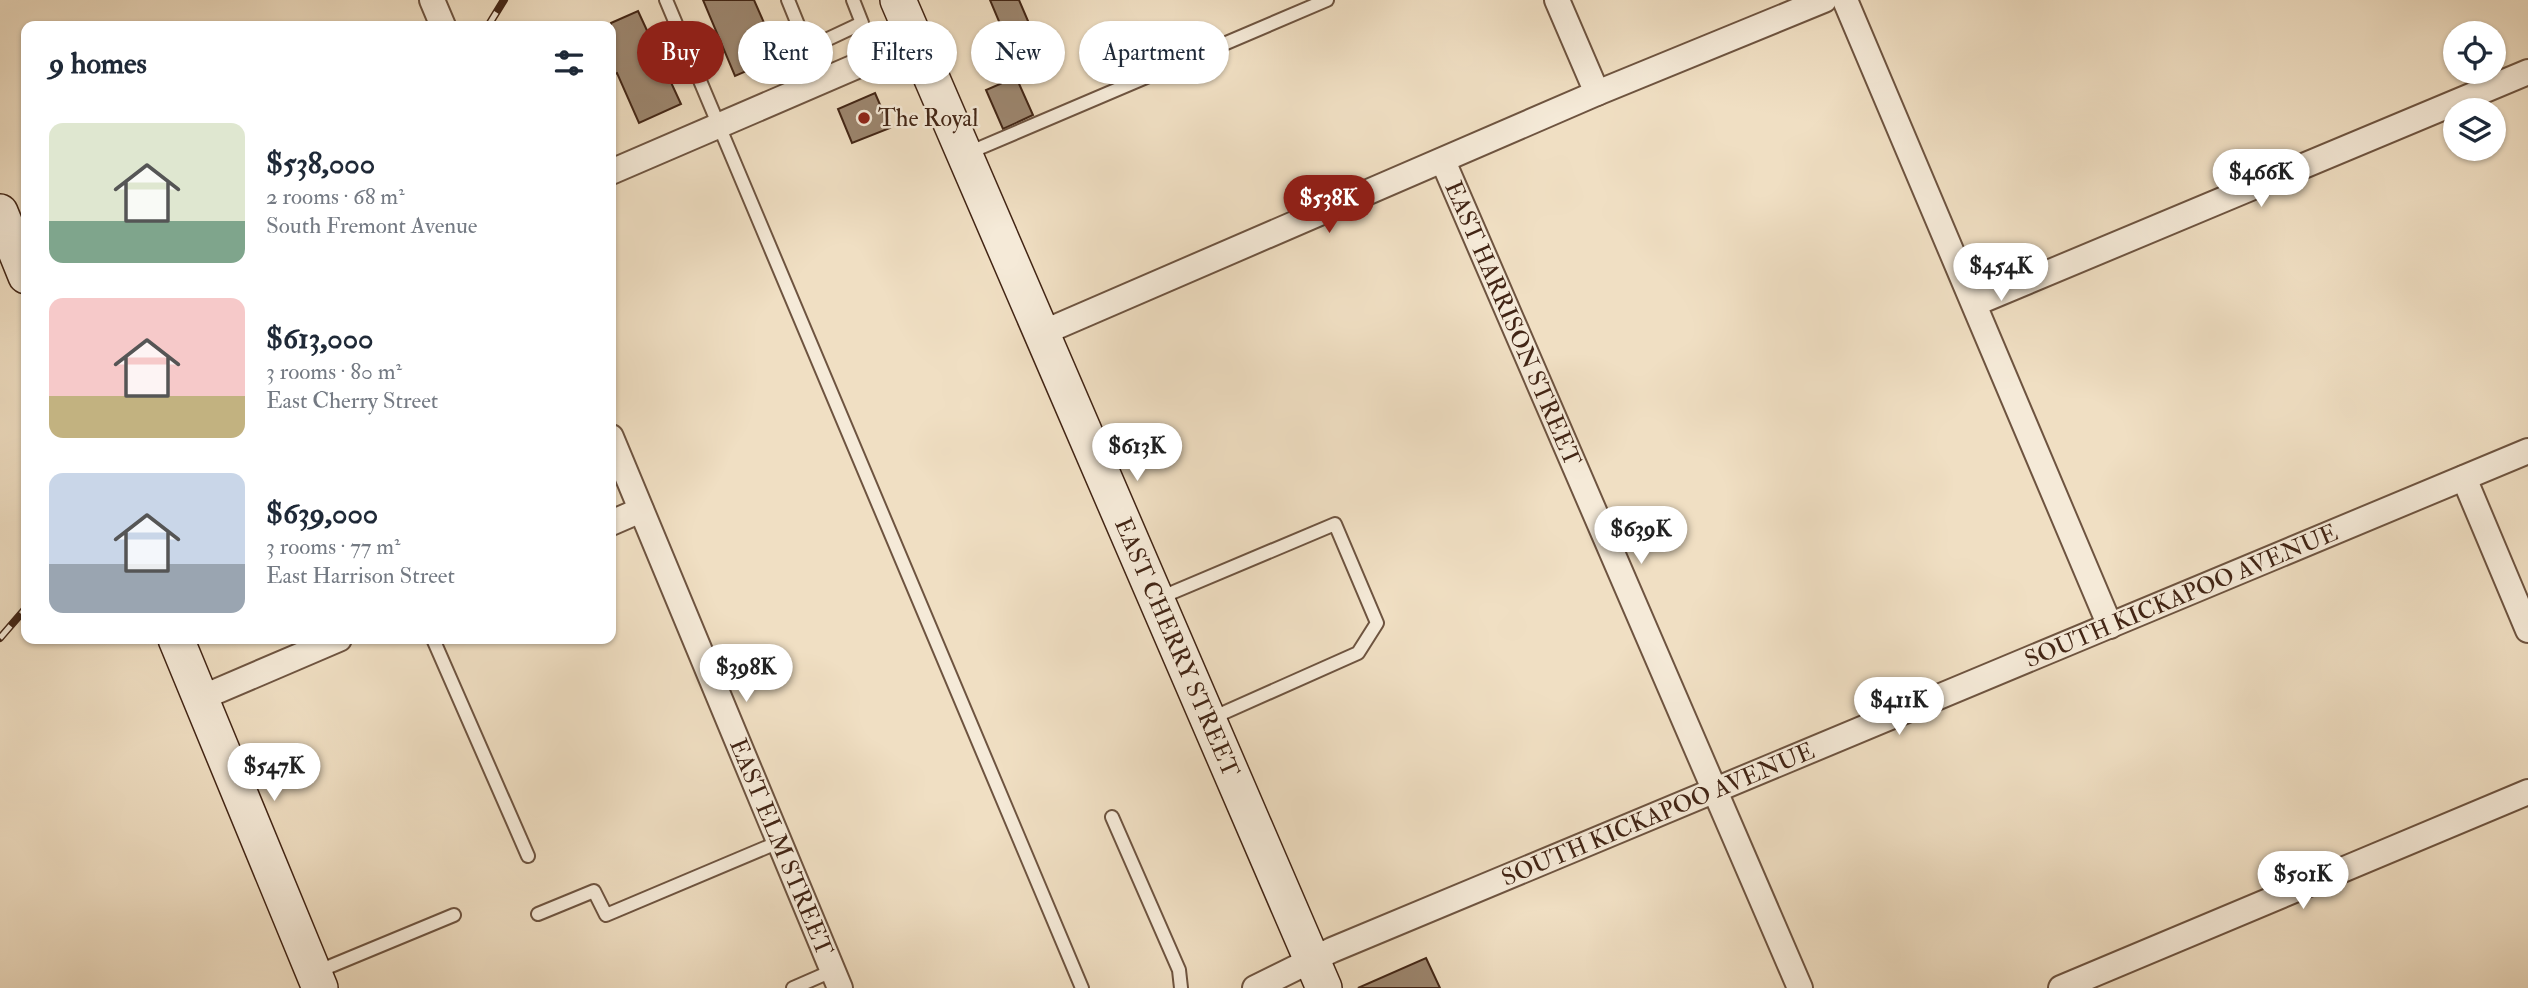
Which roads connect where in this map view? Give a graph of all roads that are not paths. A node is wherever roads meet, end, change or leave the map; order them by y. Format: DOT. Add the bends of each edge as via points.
graph roads {
  1 [pos="432,0"];
  2 [pos="666,0"];
  3 [pos="788,0"];
  4 [pos="853,0"];
  5 [pos="898,0"];
  6 [pos="1327,0"];
  7 [pos="1557,0"];
  8 [pos="1824,0"];
  9 [pos="1845,0"];
  10 [pos="441,21"];
  11 [pos="797,21"];
  12 [pos="907,21"];
  13 [pos="833,37"];
  14 [pos="2528,72"];
  15 [pos="813,84"];
  16 [pos="934,84"];
  17 [pos="1597,93"];
  18 [pos="718,126"];
  19 [pos="965,155"];
  20 [pos="1443,161"];
  21 [pos="616,170"];
  22 [pos="0,212"];
  23 [pos="21,264"];
  24 [pos="1976,303"];
  25 [pos="1042,333"];
  26 [pos="616,449"];
  27 [pos="2528,451"];
  28 [pos="2464,478"];
  29 [pos="641,510"];
  30 [pos="616,521"];
  31 [pos="1157,599"];
  32 [pos="2110,626"];
  33 [pos="2528,630"];
  34 [pos="178,644"];
  35 [pos="327,644"];
  36 [pos="435,644"];
  37 [pos="201,698"];
  38 [pos="1208,720"];
  39 [pos="1712,790"];
  40 [pos="2528,792"];
  41 [pos="1112,817"];
  42 [pos="779,842"];
  43 [pos="528,856"];
  44 [pos="538,914"];
  45 [pos="454,915"];
  46 [pos="1318,974"];
  47 [pos="317,980"];
  48 [pos="836,980"];
  49 [pos="793,988"];
  50 [pos="1082,988"];
  51 [pos="1181,988"];
  52 [pos="1255,988"];
  53 [pos="1800,988"];
  54 [pos="2061,988"];
  1 -- 10 [label="street"];
  2 -- 18 [label="lane"];
  3 -- 11 [label="lane"];
  4 -- 13 [label="lane" via="862,23"];
  5 -- 12 [label="street, EAST CHERRY STREET"];
  6 -- 19 [label="lane"];
  7 -- 17 [label="street"];
  8 -- 17 [label="street"];
  9 -- 24 [label="street"];
  14 -- 24 [label="street"];
  15 -- 18 [label="street"];
  16 -- 19 [label="street, EAST CHERRY STREET"];
  17 -- 20 [label="street"];
  18 -- 21 [label="street"];
  18 -- 50 [label="lane"];
  19 -- 25 [label="street, EAST CHERRY STREET"];
  20 -- 25 [label="street"];
  20 -- 39 [label="street, EAST HARRISON STREET"];
  22 -- 23 [label="street"];
  24 -- 32 [label="street"];
  25 -- 31 [label="street, EAST CHERRY STREET"];
  26 -- 29 [label="street, EAST ELM STREET"];
  27 -- 28 [label="street, SOUTH KICKAPOO AVENUE"];
  28 -- 32 [label="street, SOUTH KICKAPOO AVENUE"];
  28 -- 33 [label="street"];
  29 -- 30 [label="street"];
  29 -- 42 [label="street, EAST ELM STREET"];
  31 -- 38 [label="street, EAST CHERRY STREET"];
  31 -- 38 [label="lane" via="1335,524 1372,610 1377,623 1359,653"];
  32 -- 39 [label="street, SOUTH KICKAPOO AVENUE"];
  34 -- 37 [label="street"];
  35 -- 37 [label="street"];
  36 -- 43 [label="lane"];
  37 -- 47 [label="street"];
  38 -- 46 [label="street, EAST CHERRY STREET"];
  39 -- 46 [label="street, SOUTH KICKAPOO AVENUE"];
  39 -- 53 [label="street, EAST HARRISON STREET"];
  40 -- 54 [label="street"];
  41 -- 51 [label="lane" via="1179,970"];
  42 -- 44 [label="lane" via="606,915 594,891"];
  42 -- 48 [label="street, EAST ELM STREET"];
  45 -- 47 [label="lane"];
  46 -- 52 [label="street, SOUTH KICKAPOO AVENUE"];
  48 -- 49 [label="lane"];
}
